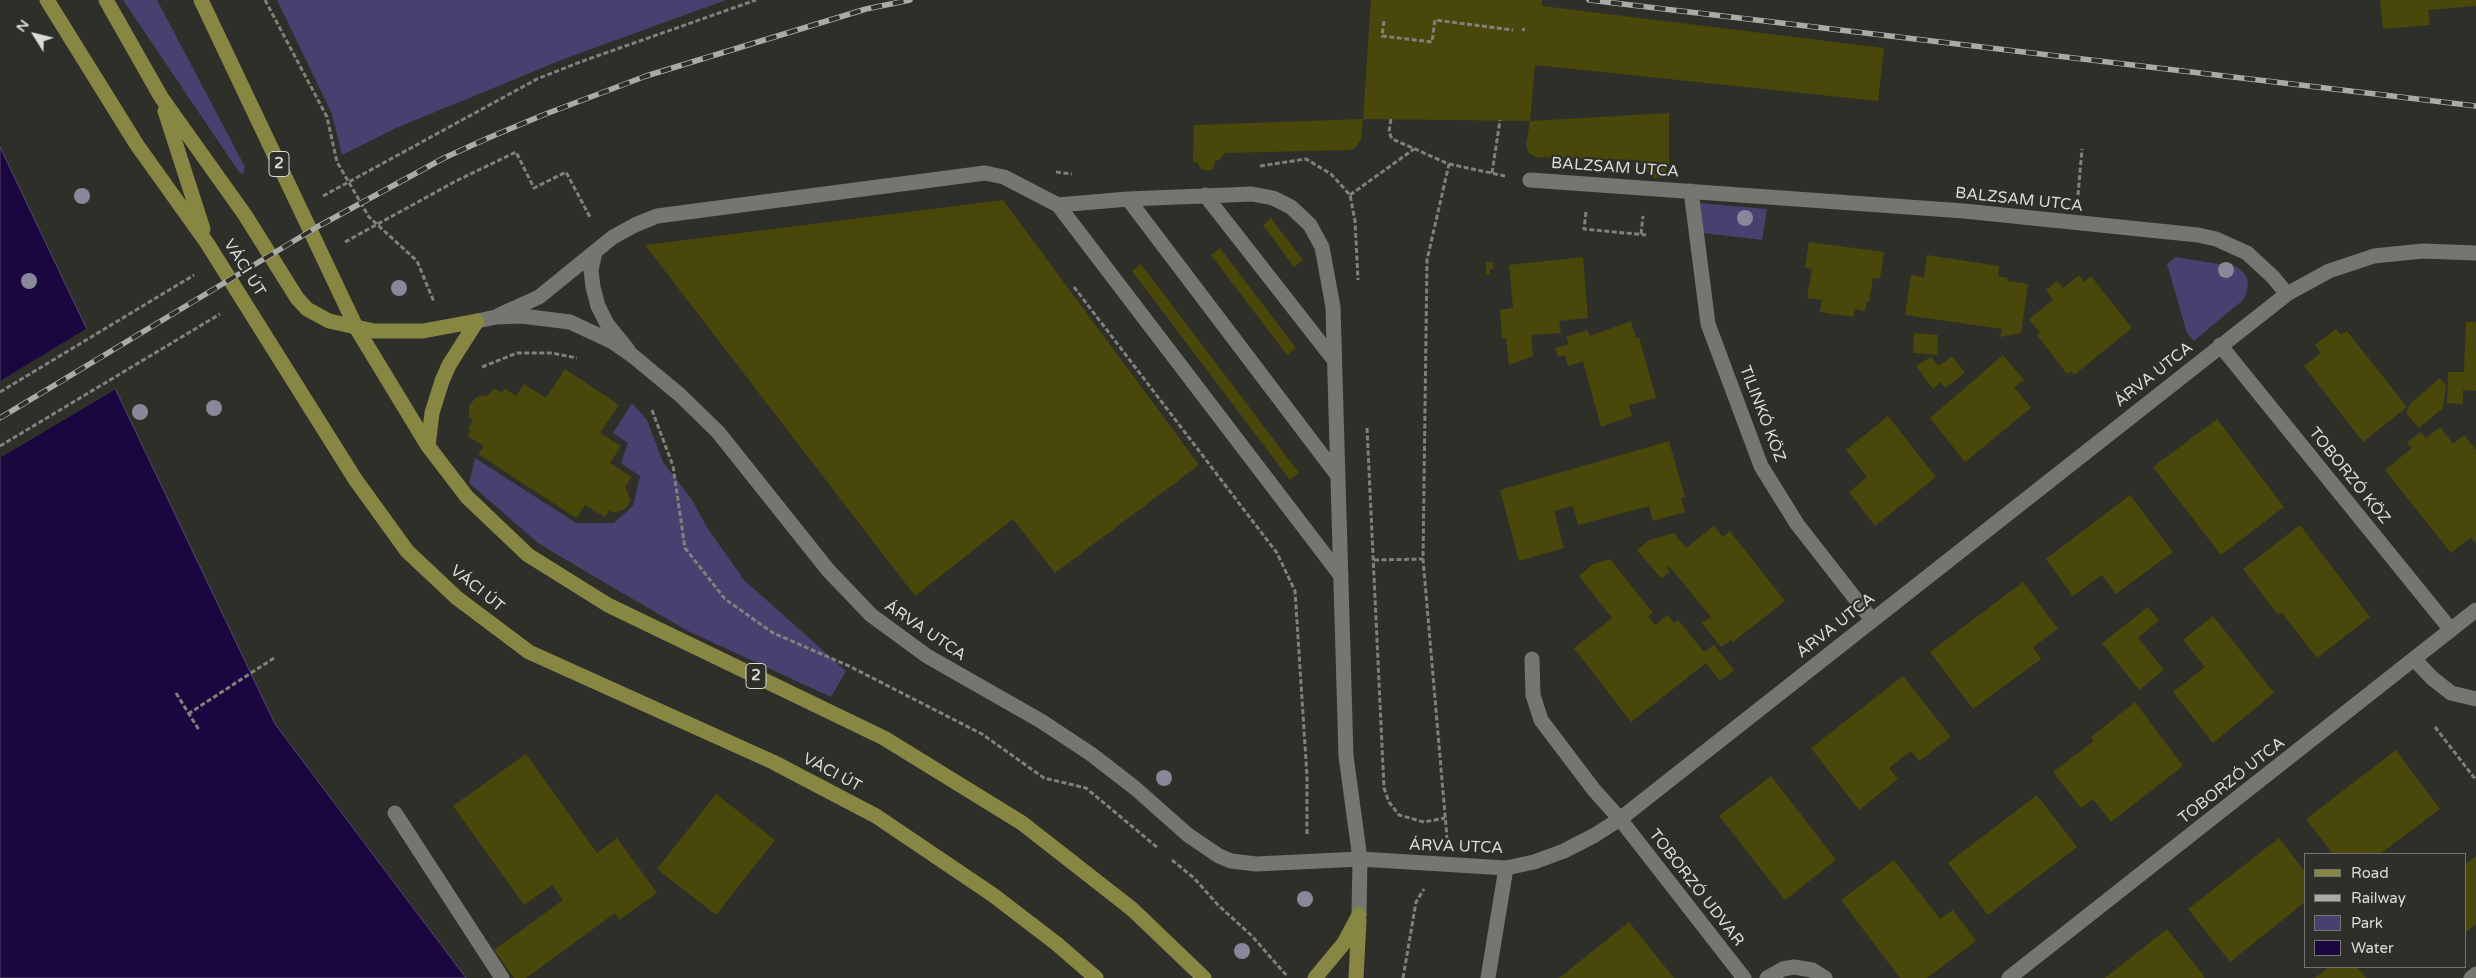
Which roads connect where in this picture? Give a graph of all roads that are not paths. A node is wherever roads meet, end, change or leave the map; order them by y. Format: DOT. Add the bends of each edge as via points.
graph roads {
  1 [pos="47,0"];
  2 [pos="106,0"];
  3 [pos="201,0"];
  4 [pos="161,97"];
  5 [pos="1530,180"];
  6 [pos="1691,191"];
  7 [pos="1205,195"];
  8 [pos="1128,199"];
  9 [pos="1058,205"];
  10 [pos="208,243"];
  11 [pos="595,252"];
  12 [pos="2476,253"];
  13 [pos="2287,294"];
  14 [pos="496,317"];
  15 [pos="477,322"];
  16 [pos="357,329"];
  17 [pos="2220,345"];
  18 [pos="633,356"];
  19 [pos="1334,360"];
  20 [pos="428,446"];
  21 [pos="1338,476"];
  22 [pos="1341,576"];
  23 [pos="2476,610"];
  24 [pos="1872,620"];
  25 [pos="2451,630"];
  26 [pos="1532,659"];
  27 [pos="2414,659"];
  28 [pos="2476,699"];
  29 [pos="394,813"];
  30 [pos="1620,819"];
  31 [pos="1360,859"];
  32 [pos="1506,868"];
  33 [pos="1359,916"];
  34 [pos="2476,974"];
  35 [pos="502,978"];
  36 [pos="1096,978"];
  37 [pos="1204,978"];
  38 [pos="1315,978"];
  39 [pos="1356,978"];
  40 [pos="1488,978"];
  41 [pos="1744,978"];
  42 [pos="1767,978"];
  43 [pos="1825,978"];
  44 [pos="2009,978"];
  45 [pos="2471,978"];
  1 -- 10 [label="main road, VÁCI ÚT" via="137,145"];
  2 -- 4 [label="main road"];
  3 -- 16 [label="main road, 2"];
  4 -- 10 [label="main road"];
  4 -- 16 [label="main road" via="244,215 296,298 317,316"];
  5 -- 6 [label="street, BALZSAM UTCA"];
  6 -- 13 [label="street, BALZSAM UTCA" via="1964,211 2216,238 2247,253 2274,277"];
  6 -- 24 [label="street, TILINKÓ KÖZ" via="1708,324 1761,466 1797,524"];
  7 -- 8 [label="street"];
  7 -- 19 [label="street"];
  7 -- 19 [label="street" via="1252,194 1273,198 1291,207 1310,225 1322,247 1333,308"];
  8 -- 9 [label="street"];
  8 -- 21 [label="street"];
  9 -- 11 [label="street" via="1020,183 986,173 657,216 635,224"];
  9 -- 22 [label="street"];
  10 -- 36 [label="main road, VÁCI ÚT" via="355,479 407,551 457,598 530,652 773,762 876,816 994,895"];
  11 -- 14 [label="street" via="539,297"];
  11 -- 18 [label="street" via="591,270 598,306"];
  12 -- 13 [label="street" via="2423,251 2374,256 2329,271"];
  13 -- 17 [label="street, ÁRVA UTCA"];
  14 -- 15 [label="street, ÁRVA UTCA"];
  14 -- 18 [label="street, ÁRVA UTCA" via="570,322 606,338"];
  15 -- 16 [label="main road" via="407,332"];
  15 -- 20 [label="main road" via="449,366 437,397"];
  16 -- 20 [label="main road, 2"];
  17 -- 24 [label="street, ÁRVA UTCA"];
  17 -- 25 [label="street, TOBORZÓ KÖZ"];
  18 -- 31 [label="street, ÁRVA UTCA" via="718,432 846,592 900,638 1090,754 1188,835 1219,856 1243,864"];
  19 -- 21 [label="street"];
  20 -- 37 [label="main road, 2" via="467,497 528,555 608,605 884,738 1022,823 1132,909"];
  21 -- 22 [label="street"];
  22 -- 31 [label="street" via="1346,756"];
  23 -- 25 [label="street, TOBORZÓ UTCA"];
  24 -- 30 [label="street, ÁRVA UTCA"];
  25 -- 27 [label="street, TOBORZÓ UTCA"];
  26 -- 30 [label="street, TOBORZÓ UDVAR" via="1533,695 1541,720"];
  27 -- 28 [label="street" via="2451,693"];
  27 -- 44 [label="street, TOBORZÓ UTCA"];
  29 -- 35 [label="street"];
  30 -- 32 [label="street, ÁRVA UTCA" via="1564,851"];
  30 -- 41 [label="street, TOBORZÓ UDVAR"];
  31 -- 32 [label="street, ÁRVA UTCA"];
  31 -- 33 [label="street"];
  32 -- 40 [label="street"];
  33 -- 38 [label="main road" via="1344,943"];
  33 -- 39 [label="main road"];
  34 -- 45 [label="street"];
  42 -- 43 [label="street" via="1783,968 1794,967 1812,970"];
}
